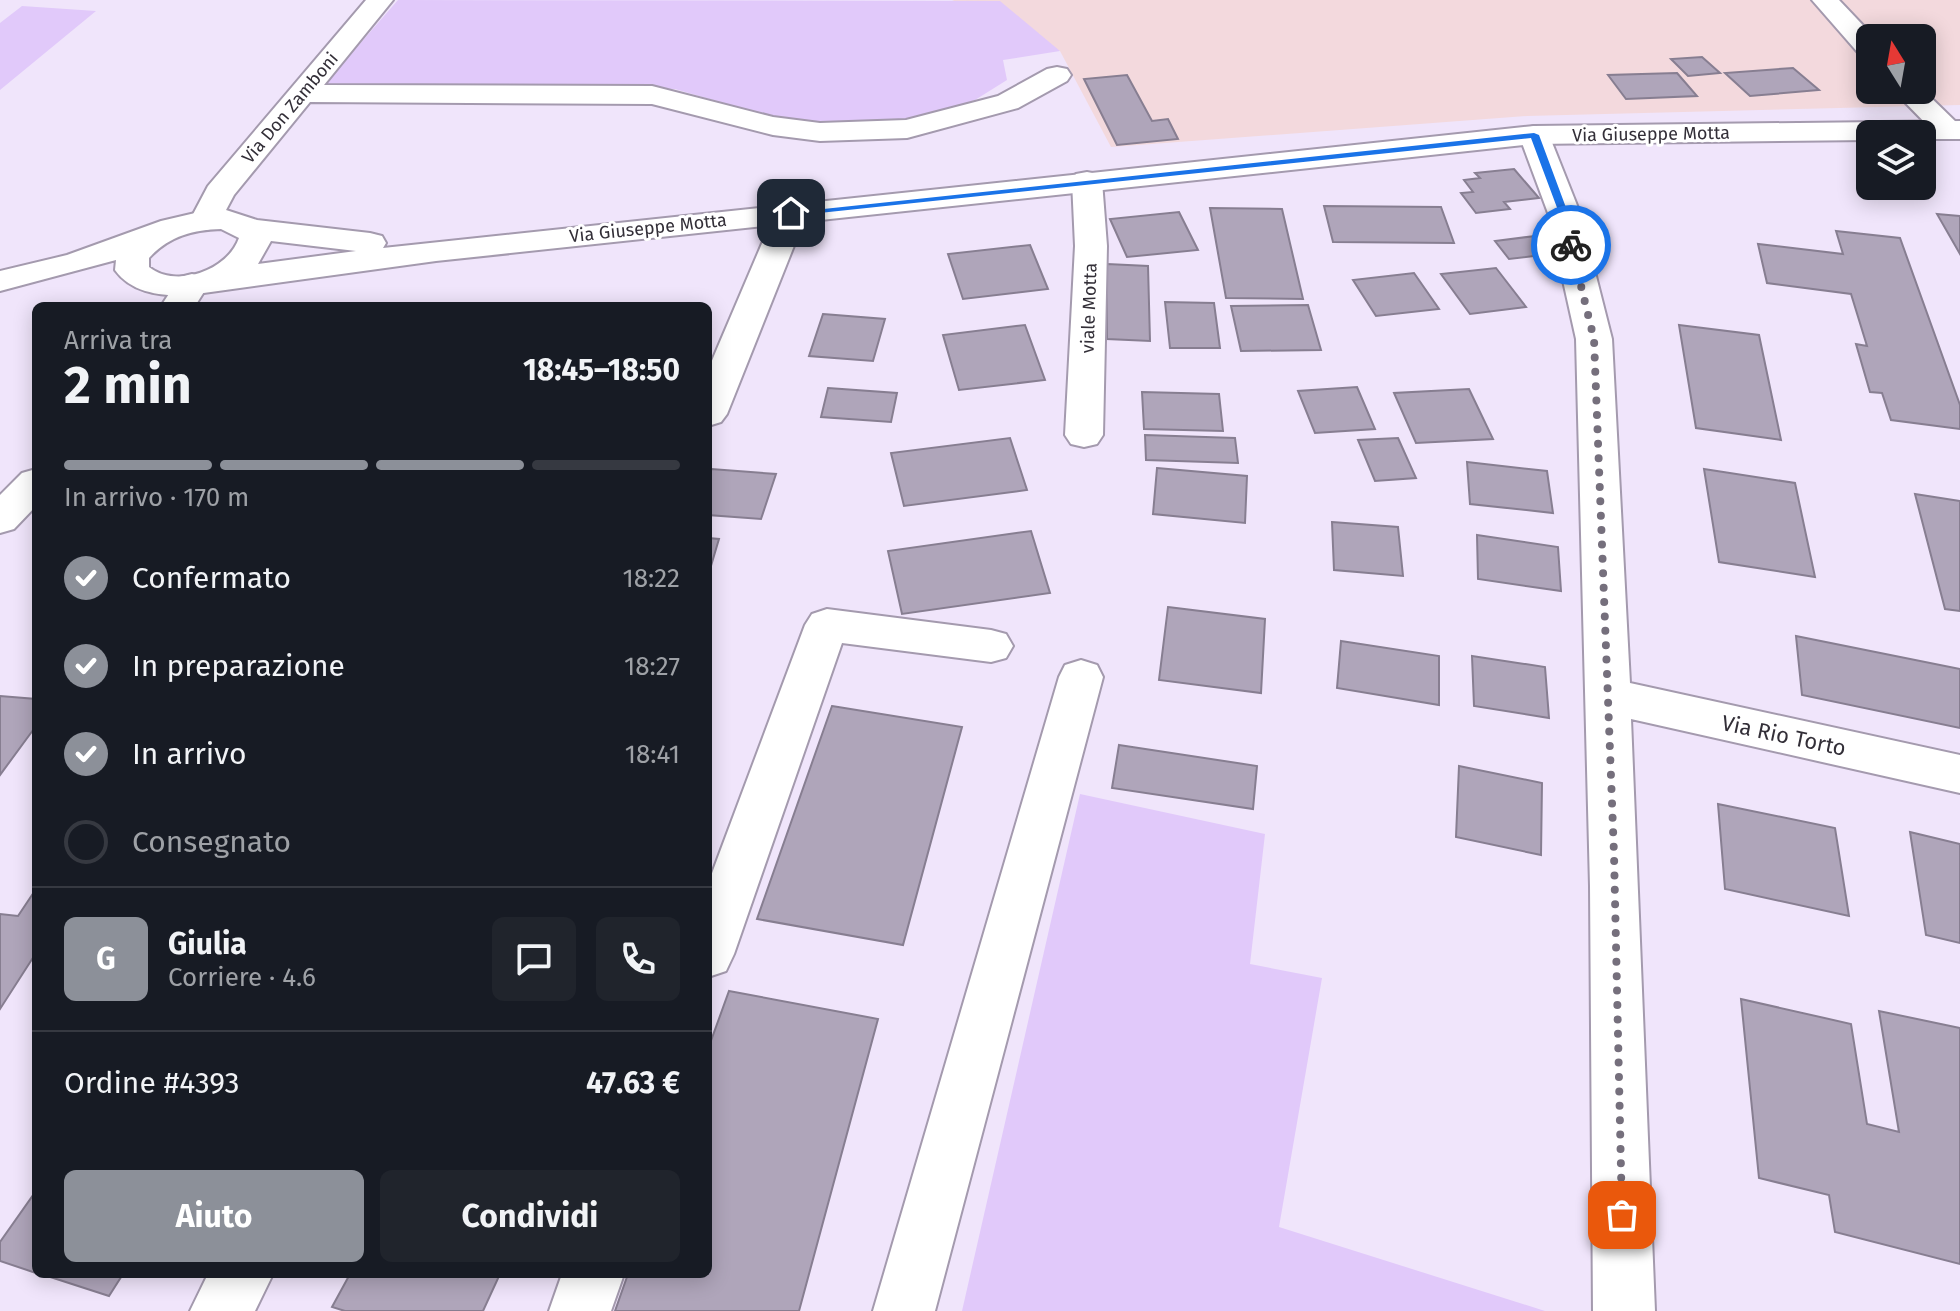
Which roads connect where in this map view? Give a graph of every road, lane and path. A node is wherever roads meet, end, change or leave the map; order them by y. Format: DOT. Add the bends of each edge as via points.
graph roads {
  1 [pos="380,0"];
  2 [pos="1825,0"];
  3 [pos="1856,34"];
  4 [pos="1057,75"];
  5 [pos="303,93"];
  6 [pos="1923,104"];
  7 [pos="1954,130"];
  8 [pos="1534,135"];
  9 [pos="1087,181"];
  10 [pos="791,213"];
  11 [pos="206,220"];
  12 [pos="250,229"];
  13 [pos="151,237"];
  14 [pos="436,251"];
  15 [pos="0,281"];
  16 [pos="0,288"];
  17 [pos="175,291"];
  18 [pos="712,404"];
  19 [pos="1084,435"];
  20 [pos="32,486"];
  21 [pos="0,519"];
  22 [pos="991,646"];
  23 [pos="1081,677"];
  24 [pos="1608,696"];
  25 [pos="1960,774"];
  26 [pos="712,943"];
  27 [pos="240,1278"];
  28 [pos="592,1278"];
  29 [pos="221,1311"];
  30 [pos="580,1311"];
  31 [pos="904,1311"];
  32 [pos="1624,1311"];
  1 -- 5 [label="street, Via Don Zamboni"];
  2 -- 3 [label="street"];
  4 -- 5 [label="street" via="1008,102 907,129 820,132 773,126 652,95"];
  5 -- 11 [label="street, Via Don Zamboni" via="219,193"];
  6 -- 7 [label="street"];
  7 -- 8 [label="street, Via Giuseppe Motta"];
  8 -- 9 [label="street, Via Giuseppe Motta"];
  8 -- 24 [label="street" via="1564,213 1594,339"];
  9 -- 10 [label="street, Via Giuseppe Motta"];
  9 -- 19 [label="street, viale Motta" via="1091,246"];
  10 -- 14 [label="street, Via Giuseppe Motta"];
  10 -- 18 [label="street"];
  11 -- 12 [label="street, Via Giuseppe Motta" via="238,222"];
  11 -- 13 [label="street, Via Giuseppe Motta"];
  12 -- 14 [label="street, Via Giuseppe Motta"];
  12 -- 17 [label="street, Via Giuseppe Motta" via="256,237 252,254 230,271"];
  13 -- 15 [label="street, Via Giuseppe Motta" via="77,263"];
  13 -- 17 [label="street" via="131,262 137,277"];
  14 -- 17 [label="street, Via Giuseppe Motta"];
  16 -- 17 [label="street, Via Giuseppe Motta"];
  20 -- 21 [label="street"];
  22 -- 26 [label="street" via="827,625"];
  23 -- 31 [label="street"];
  24 -- 25 [label="street, Via Rio Torto"];
  24 -- 32 [label="street"];
  27 -- 29 [label="street"];
  28 -- 30 [label="street"];
}
